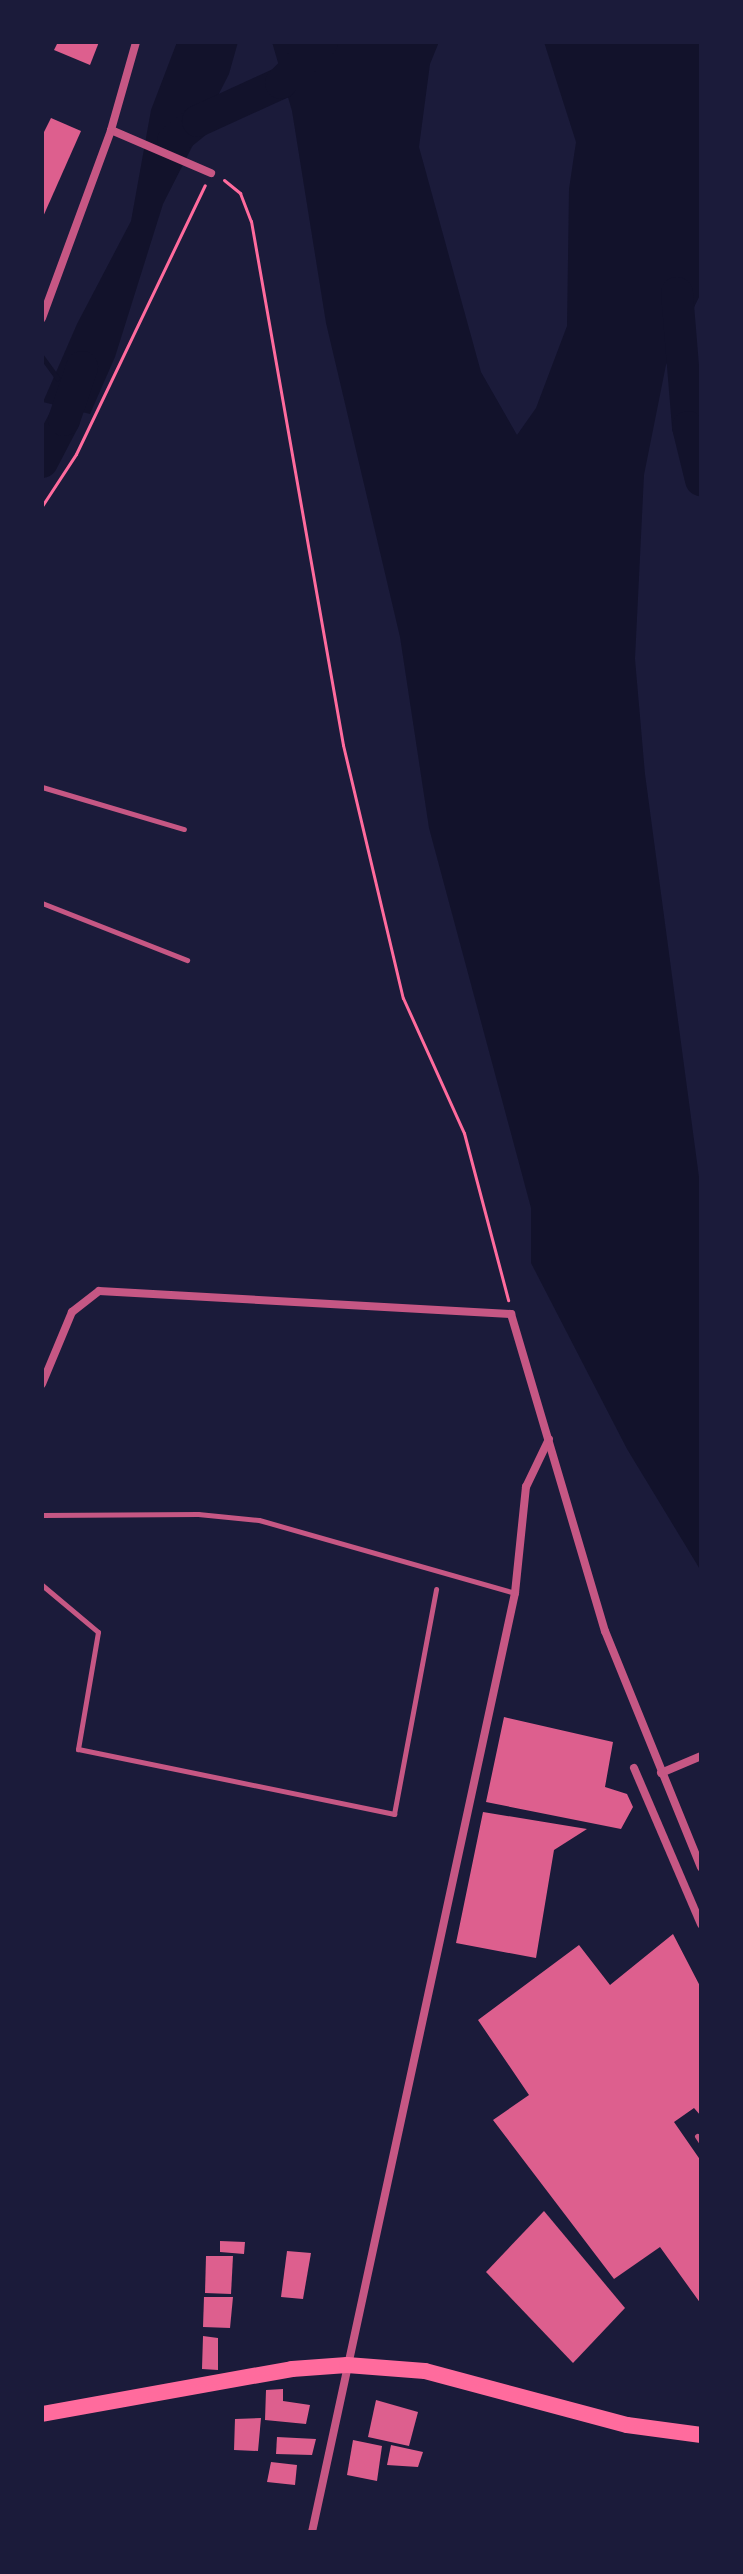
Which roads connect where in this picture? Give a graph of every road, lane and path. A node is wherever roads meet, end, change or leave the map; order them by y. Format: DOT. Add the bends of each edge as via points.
graph roads {
  1 [pos="136,42"];
  2 [pos="111,130"];
  3 [pos="211,173"];
  4 [pos="42,318"];
  5 [pos="42,506"];
  6 [pos="42,787"];
  7 [pos="184,829"];
  8 [pos="42,903"];
  9 [pos="187,960"];
  10 [pos="511,1314"];
  11 [pos="42,1384"];
  12 [pos="549,1439"];
  13 [pos="42,1515"];
  14 [pos="42,1585"];
  15 [pos="436,1589"];
  16 [pos="515,1593"];
  17 [pos="701,1756"];
  18 [pos="634,1768"];
  19 [pos="661,1773"];
  20 [pos="701,1867"];
  21 [pos="701,1924"];
  22 [pos="347,2365"];
  23 [pos="42,2414"];
  24 [pos="701,2435"];
  25 [pos="312,2532"];
  1 -- 2 [label="street"];
  2 -- 3 [label="street"];
  2 -- 4 [label="street"];
  3 -- 5 [label="path" via="76,454"];
  3 -- 10 [label="path" via="240,193 251,221 360,827 403,998 464,1133"];
  6 -- 7 [label="lane"];
  8 -- 9 [label="lane"];
  10 -- 11 [label="street" via="99,1291 72,1312"];
  10 -- 12 [label="street"];
  12 -- 16 [label="street" via="526,1487"];
  12 -- 19 [label="street" via="605,1631"];
  13 -- 16 [label="lane" via="198,1514 259,1520"];
  14 -- 15 [label="lane" via="98,1632 78,1749 394,1814"];
  16 -- 22 [label="street"];
  17 -- 19 [label="street"];
  18 -- 21 [label="street"];
  19 -- 20 [label="street"];
  22 -- 23 [label="main road" via="292,2369"];
  22 -- 24 [label="main road" via="425,2371 627,2425"];
  22 -- 25 [label="street"];
}
